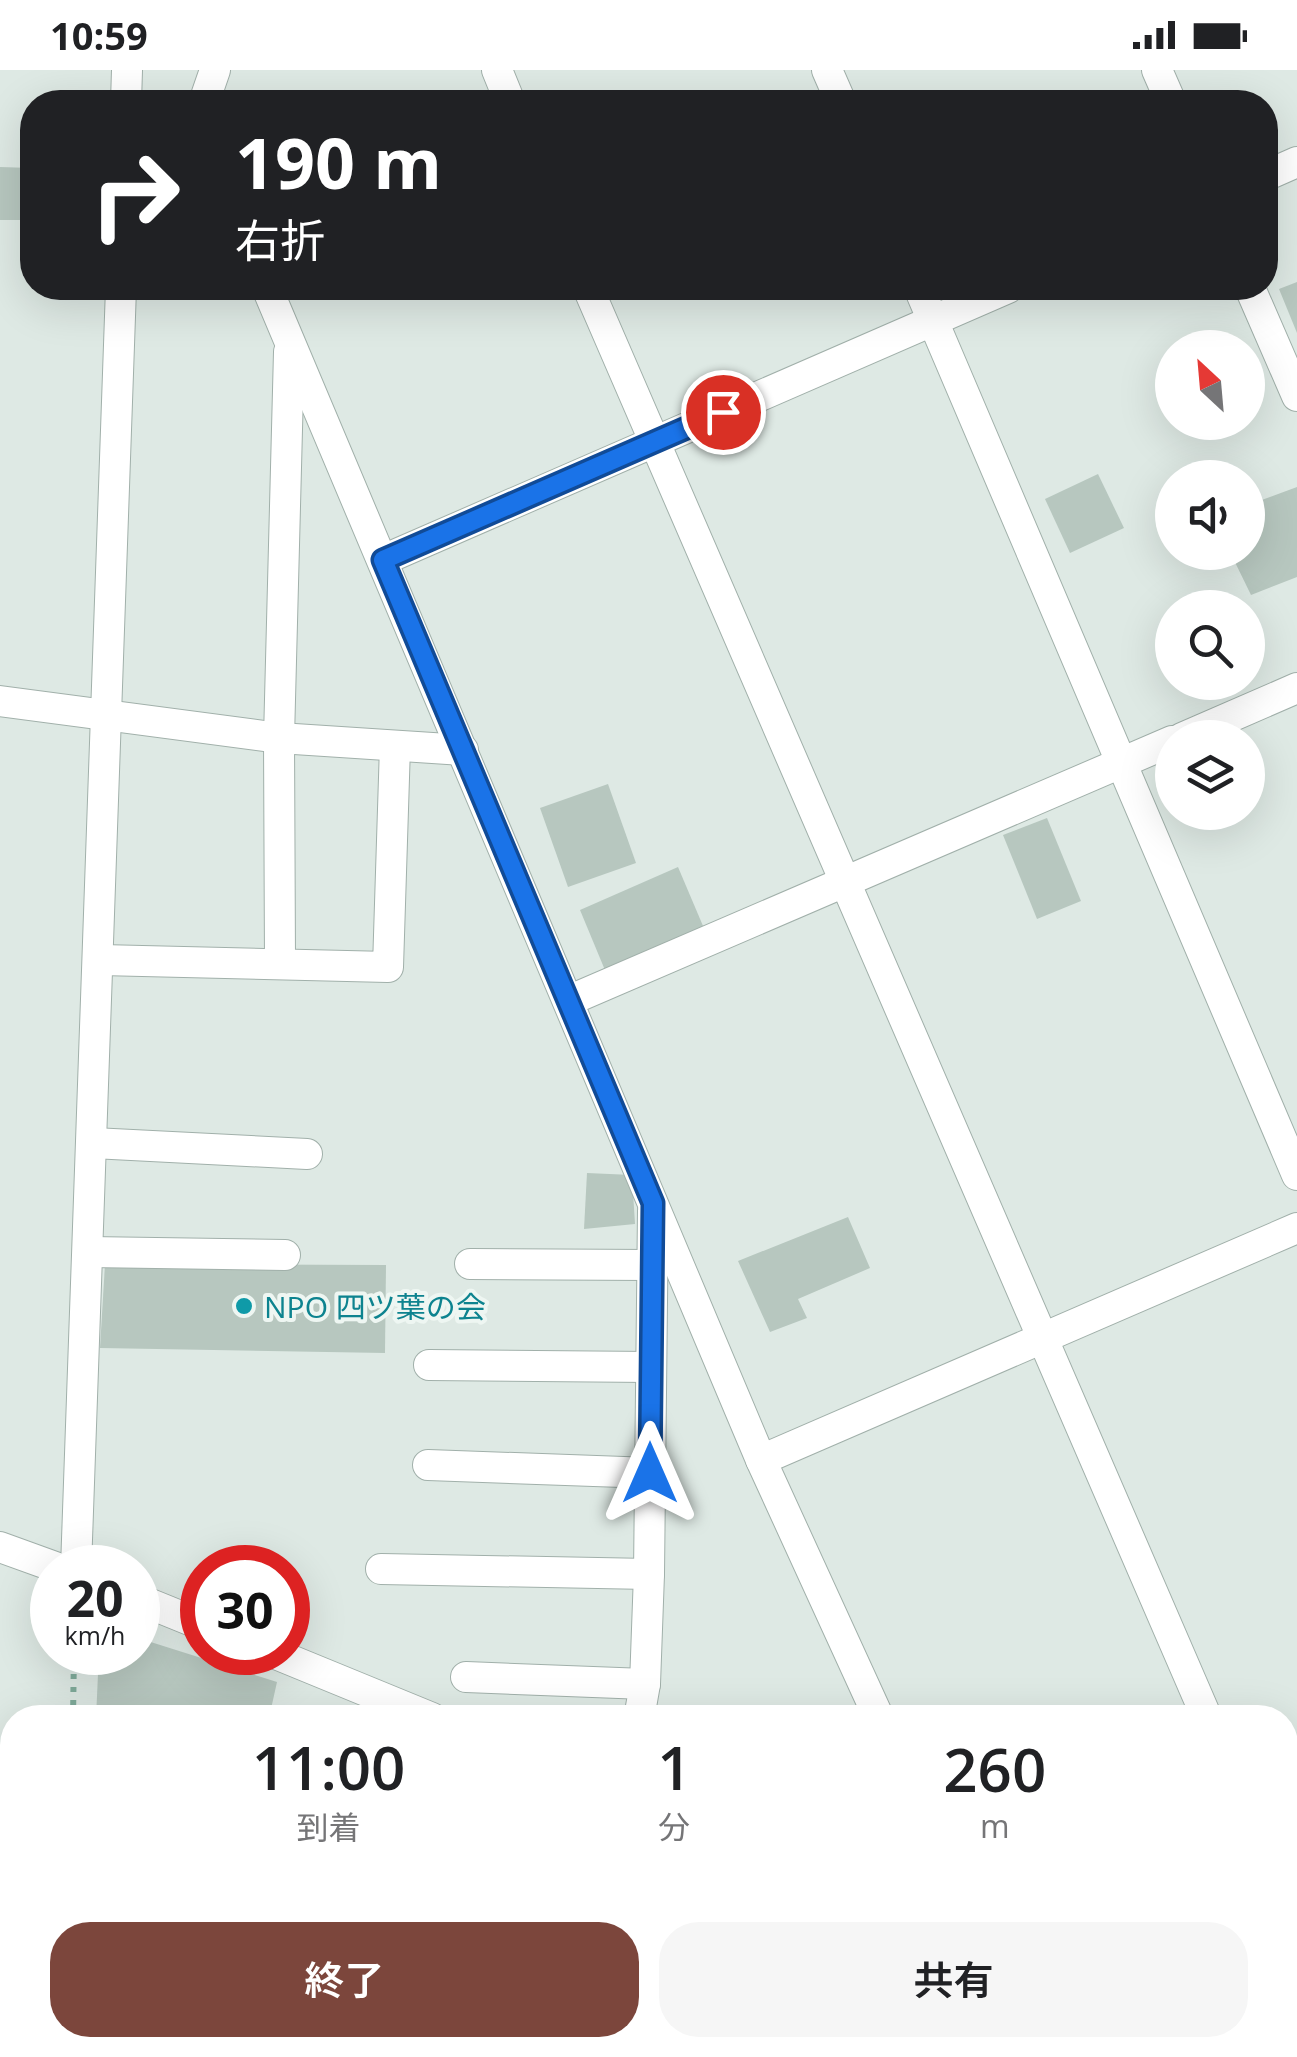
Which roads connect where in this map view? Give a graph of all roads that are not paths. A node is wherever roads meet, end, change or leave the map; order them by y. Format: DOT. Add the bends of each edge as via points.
graph roads {
  1 [pos="121,300"];
  2 [pos="272,300"];
  3 [pos="593,300"];
  4 [pos="924,300"];
  5 [pos="980,300"];
  6 [pos="1255,300"];
  7 [pos="933,320"];
  8 [pos="289,339"];
  9 [pos="1297,396"];
  10 [pos="653,442"];
  11 [pos="383,560"];
  12 [pos="1297,688"];
  13 [pos="0,701"];
  14 [pos="109,719"];
  15 [pos="1223,720"];
  16 [pos="279,738"];
  17 [pos="396,746"];
  18 [pos="1155,749"];
  19 [pos="463,750"];
  20 [pos="1122,763"];
  21 [pos="845,882"];
  22 [pos="101,960"];
  23 [pos="280,961"];
  24 [pos="568,1001"];
  25 [pos="93,1143"];
  26 [pos="308,1154"];
  27 [pos="1297,1175"];
  28 [pos="653,1203"];
  29 [pos="1297,1228"];
  30 [pos="89,1252"];
  31 [pos="286,1255"];
  32 [pos="470,1264"];
  33 [pos="650,1265"];
  34 [pos="1040,1339"];
  35 [pos="429,1364"];
  36 [pos="650,1367"];
  37 [pos="761,1460"];
  38 [pos="428,1465"];
  39 [pos="650,1473"];
  40 [pos="77,1545"];
  41 [pos="0,1547"];
  42 [pos="30,1558"];
  43 [pos="381,1569"];
  44 [pos="649,1574"];
  45 [pos="310,1668"];
  46 [pos="466,1677"];
  47 [pos="645,1684"];
  48 [pos="400,1705"];
  49 [pos="641,1705"];
  50 [pos="872,1705"];
  51 [pos="1202,1705"];
  1 -- 14 [label="street"];
  2 -- 8 [label="street"];
  3 -- 10 [label="street"];
  4 -- 7 [label="street"];
  5 -- 7 [label="street"];
  6 -- 9 [label="street"];
  7 -- 10 [label="street"];
  7 -- 20 [label="street"];
  8 -- 11 [label="street"];
  8 -- 16 [label="street"];
  10 -- 11 [label="street"];
  10 -- 21 [label="street"];
  11 -- 19 [label="street"];
  12 -- 15 [label="street"];
  13 -- 14 [label="street"];
  14 -- 16 [label="street"];
  14 -- 22 [label="street"];
  16 -- 17 [label="street"];
  16 -- 23 [label="street"];
  17 -- 19 [label="street"];
  17 -- 23 [label="street" via="388,967"];
  18 -- 20 [label="street"];
  19 -- 24 [label="street"];
  20 -- 21 [label="street"];
  20 -- 27 [label="street"];
  21 -- 24 [label="street"];
  21 -- 34 [label="street"];
  22 -- 23 [label="street"];
  22 -- 25 [label="street"];
  24 -- 28 [label="street"];
  25 -- 26 [label="street"];
  25 -- 30 [label="street"];
  28 -- 33 [label="street"];
  28 -- 37 [label="street"];
  29 -- 34 [label="street"];
  30 -- 31 [label="street"];
  30 -- 40 [label="street"];
  32 -- 33 [label="street"];
  33 -- 36 [label="street"];
  34 -- 37 [label="street"];
  34 -- 51 [label="street"];
  35 -- 36 [label="street"];
  36 -- 39 [label="street"];
  37 -- 50 [label="street"];
  38 -- 39 [label="street"];
  39 -- 44 [label="street"];
  41 -- 42 [label="street"];
  43 -- 44 [label="street"];
  44 -- 47 [label="street"];
  45 -- 48 [label="street"];
  46 -- 47 [label="street"];
  47 -- 49 [label="street"];
}
